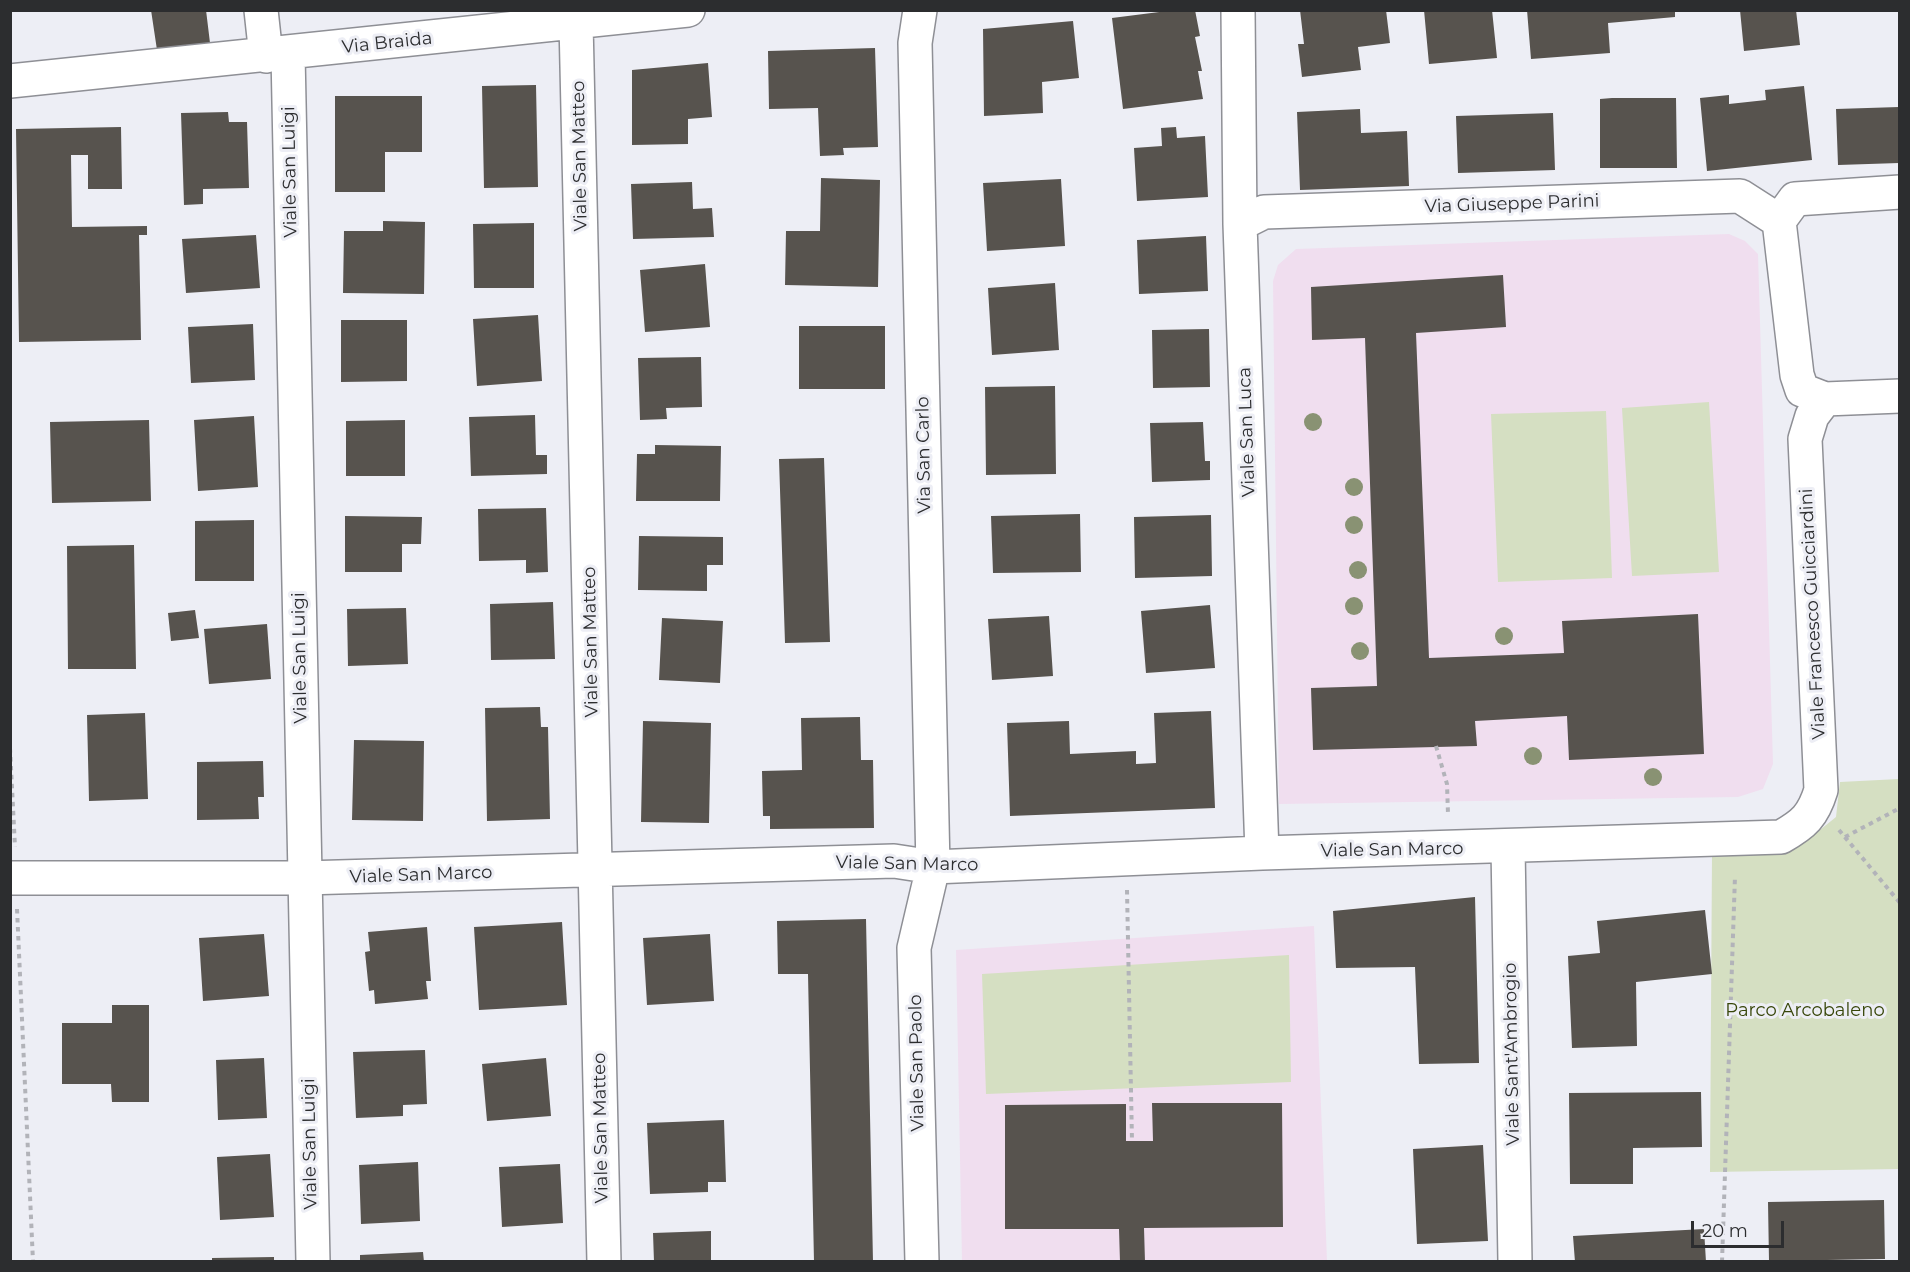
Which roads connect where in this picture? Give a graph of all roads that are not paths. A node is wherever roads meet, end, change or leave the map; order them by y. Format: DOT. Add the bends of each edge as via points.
graph roads {
  1 [pos="261,10"];
  2 [pos="688,10"];
  3 [pos="899,10"];
  4 [pos="920,10"];
  5 [pos="1238,10"];
  6 [pos="576,22"];
  7 [pos="915,44"];
  8 [pos="277,55"];
  9 [pos="10,59"];
  10 [pos="87,74"];
  11 [pos="19,84"];
  12 [pos="1899,192"];
  13 [pos="1779,221"];
  14 [pos="1240,224"];
  15 [pos="1899,396"];
  16 [pos="1825,399"];
  17 [pos="1800,826"];
  18 [pos="1508,847"];
  19 [pos="1262,853"];
  20 [pos="933,867"];
  21 [pos="596,870"];
  22 [pos="304,878"];
  23 [pos="13,879"];
  24 [pos="313,1262"];
  25 [pos="604,1262"];
  26 [pos="921,1262"];
  27 [pos="1515,1262"];
  1 -- 8 [label="street, Viale San Luigi"];
  2 -- 6 [label="street, Via Braida"];
  3 -- 7 [label="street, Via San Carlo"];
  4 -- 7 [label="street, Via San Carlo"];
  5 -- 14 [label="street, Viale San Luca"];
  6 -- 8 [label="street, Via Braida"];
  6 -- 21 [label="street, Viale San Matteo"];
  7 -- 20 [label="street, Via San Carlo"];
  8 -- 10 [label="street, Via Braida"];
  8 -- 22 [label="street, Viale San Luigi"];
  9 -- 10 [label="street" via="64,59"];
  10 -- 11 [label="street, Via Braida"];
  12 -- 13 [label="street" via="1795,198"];
  13 -- 14 [label="street, Via Giuseppe Parini" via="1740,196 1264,212"];
  13 -- 16 [label="street" via="1797,375 1802,390"];
  14 -- 19 [label="street, Viale San Luca"];
  15 -- 16 [label="street"];
  16 -- 17 [label="street, Viale Francesco Guicciardini" via="1812,416 1806,439 1821,790 1815,810"];
  17 -- 18 [label="street, Viale San Marco" via="1781,837"];
  18 -- 19 [label="street, Viale San Marco"];
  18 -- 27 [label="street, Viale Sant'Ambrogio"];
  19 -- 20 [label="street, Viale San Marco"];
  20 -- 21 [label="street, Viale San Marco" via="894,861"];
  20 -- 26 [label="street, Viale San Paolo" via="914,948"];
  21 -- 22 [label="street, Viale San Marco"];
  21 -- 25 [label="street, Viale San Matteo"];
  22 -- 23 [label="street, Viale San Marco"];
  22 -- 24 [label="street, Viale San Luigi"];
}
